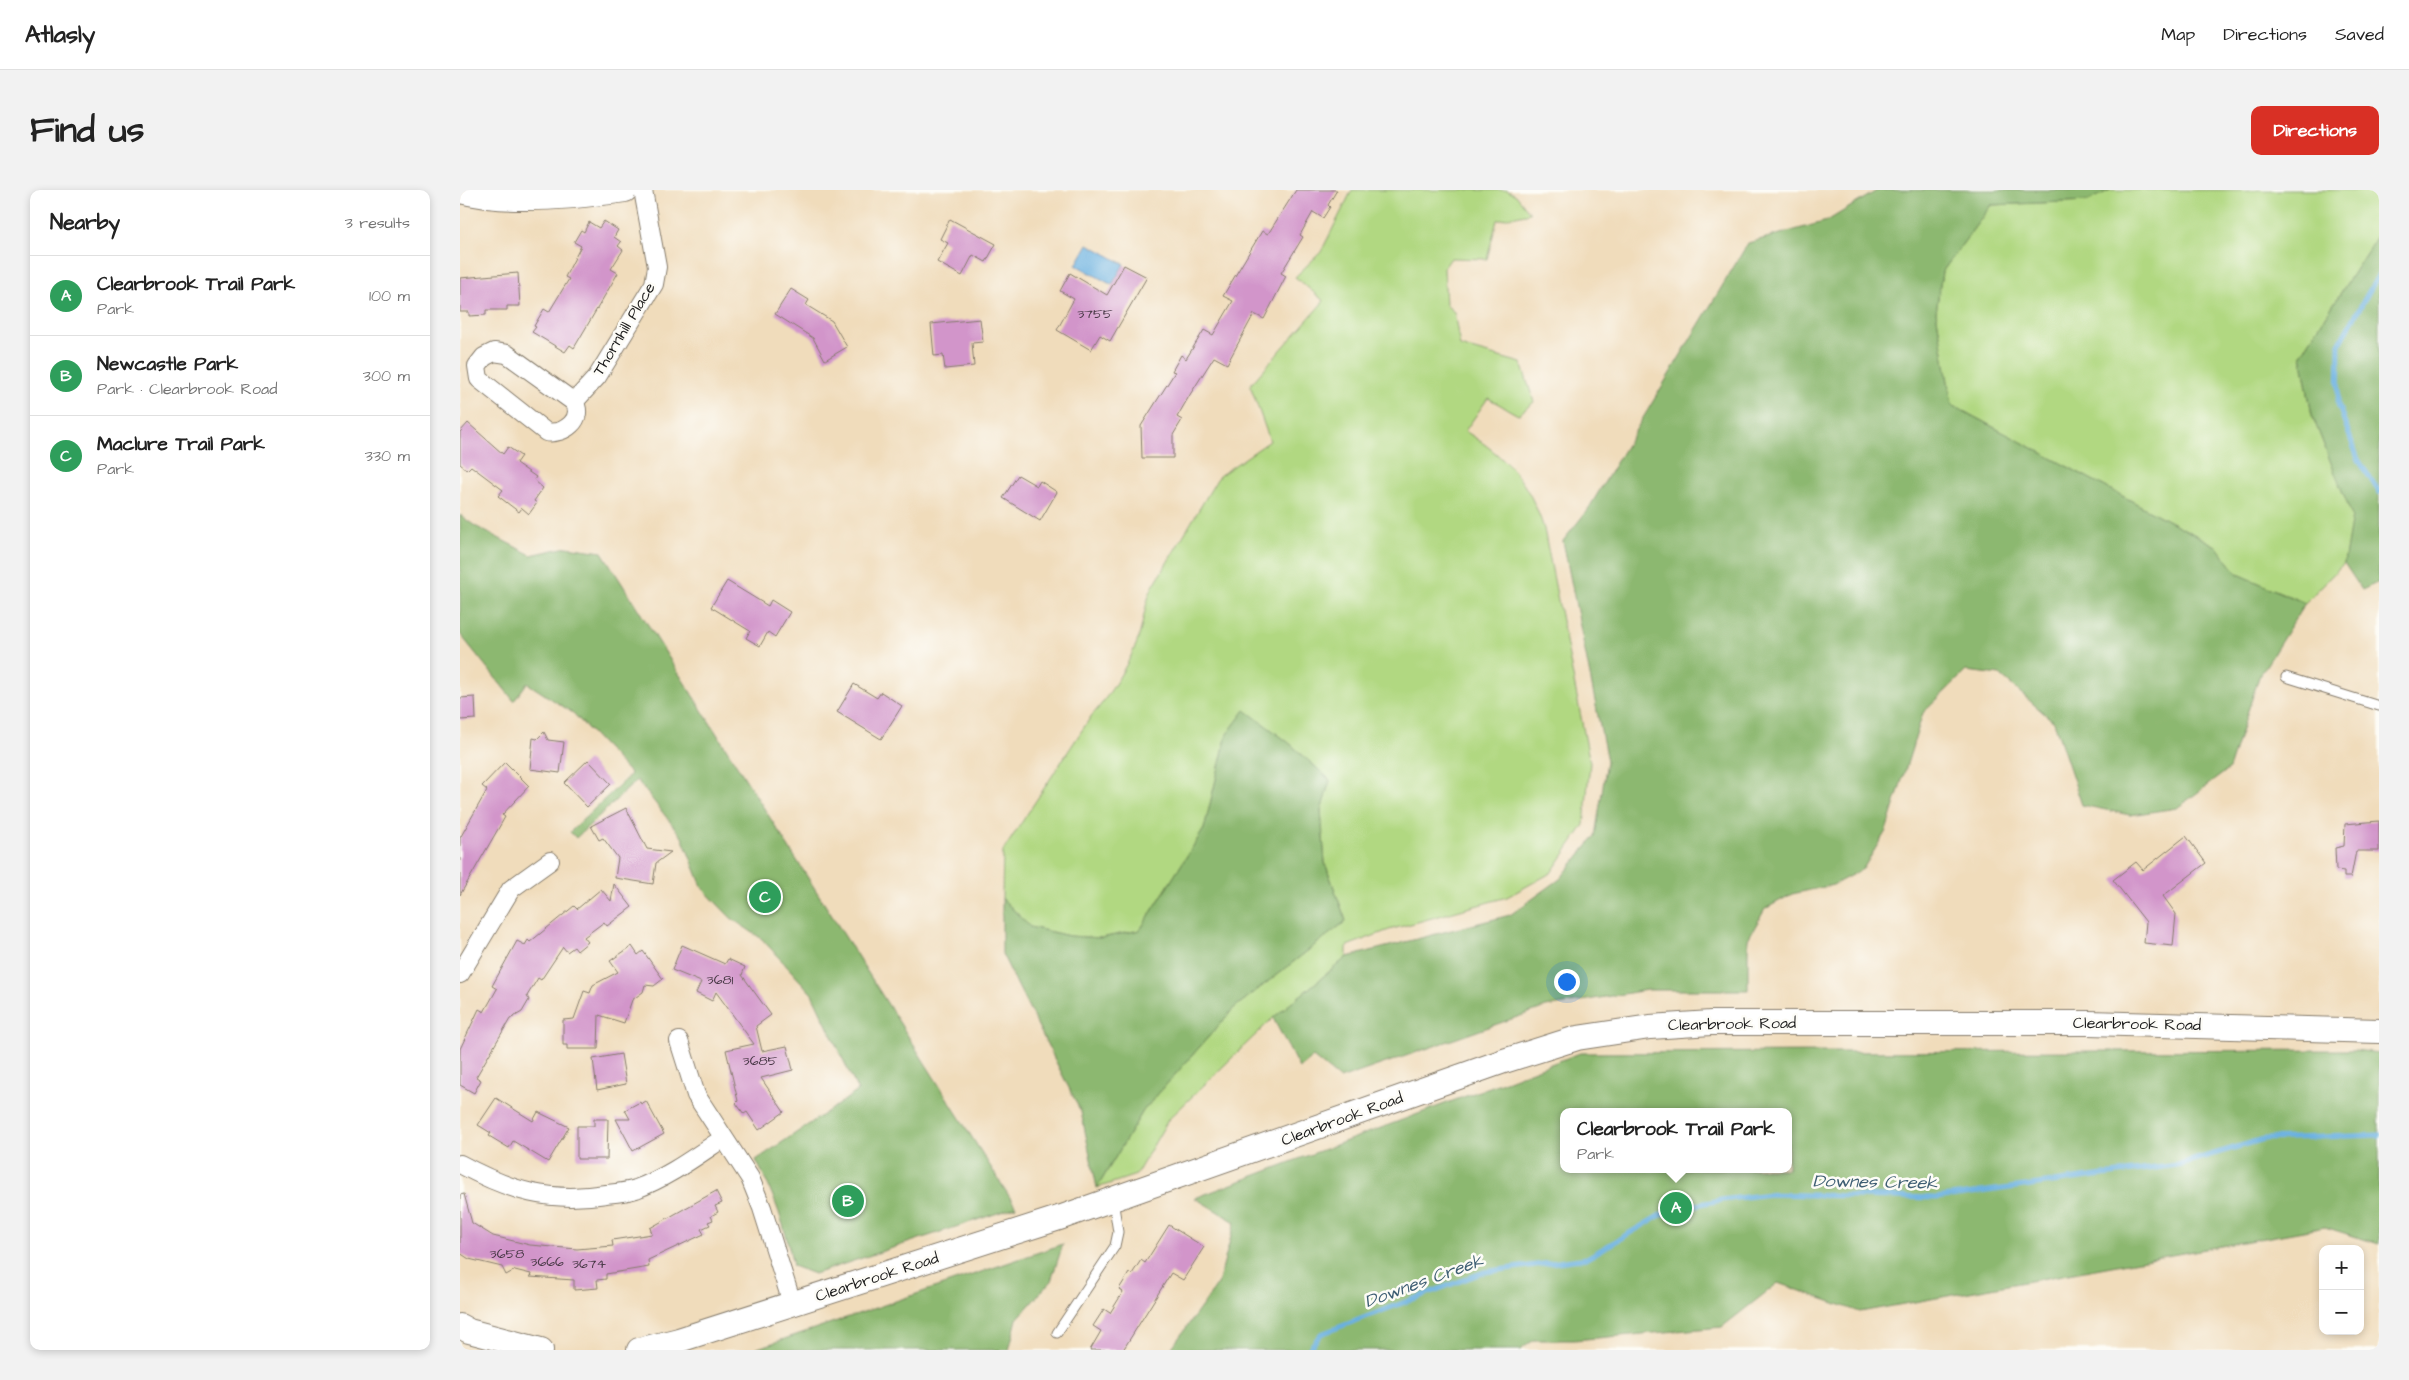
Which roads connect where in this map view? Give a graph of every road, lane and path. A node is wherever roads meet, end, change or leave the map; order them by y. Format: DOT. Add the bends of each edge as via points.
graph roads {
  1 [pos="625,190"];
  2 [pos="643,190"];
  3 [pos="460,191"];
  4 [pos="574,402"];
  5 [pos="2286,677"];
  6 [pos="2379,706"];
  7 [pos="550,861"];
  8 [pos="460,974"];
  9 [pos="2379,1031"];
  10 [pos="679,1041"];
  11 [pos="722,1139"];
  12 [pos="460,1164"];
  13 [pos="1113,1199"];
  14 [pos="792,1303"];
  15 [pos="460,1326"];
  16 [pos="1057,1334"];
  17 [pos="541,1350"];
  18 [pos="639,1350"];
  1 -- 3 [label="main road" via="577,197 519,198"];
  2 -- 4 [label="street, Thornhill Place" via="657,267 654,284 597,377"];
  4 -- 4 [label="street" via="507,354 494,352 477,366 479,379 488,388 546,432 566,430 576,415"];
  5 -- 6 [label="lane"];
  7 -- 8 [label="street" via="510,889"];
  9 -- 13 [label="main road, Clearbrook Road" via="2089,1023 1711,1023 1650,1027 1577,1038 1504,1061"];
  10 -- 11 [label="street" via="696,1095"];
  11 -- 12 [label="street" via="670,1174 634,1190 591,1196 548,1198 520,1192"];
  11 -- 14 [label="street" via="750,1178"];
  13 -- 14 [label="main road, Clearbrook Road"];
  13 -- 16 [label="lane" via="1118,1232 1115,1246"];
  14 -- 18 [label="main road, Clearbrook Road"];
  15 -- 17 [label="main road" via="477,1334"];
}
